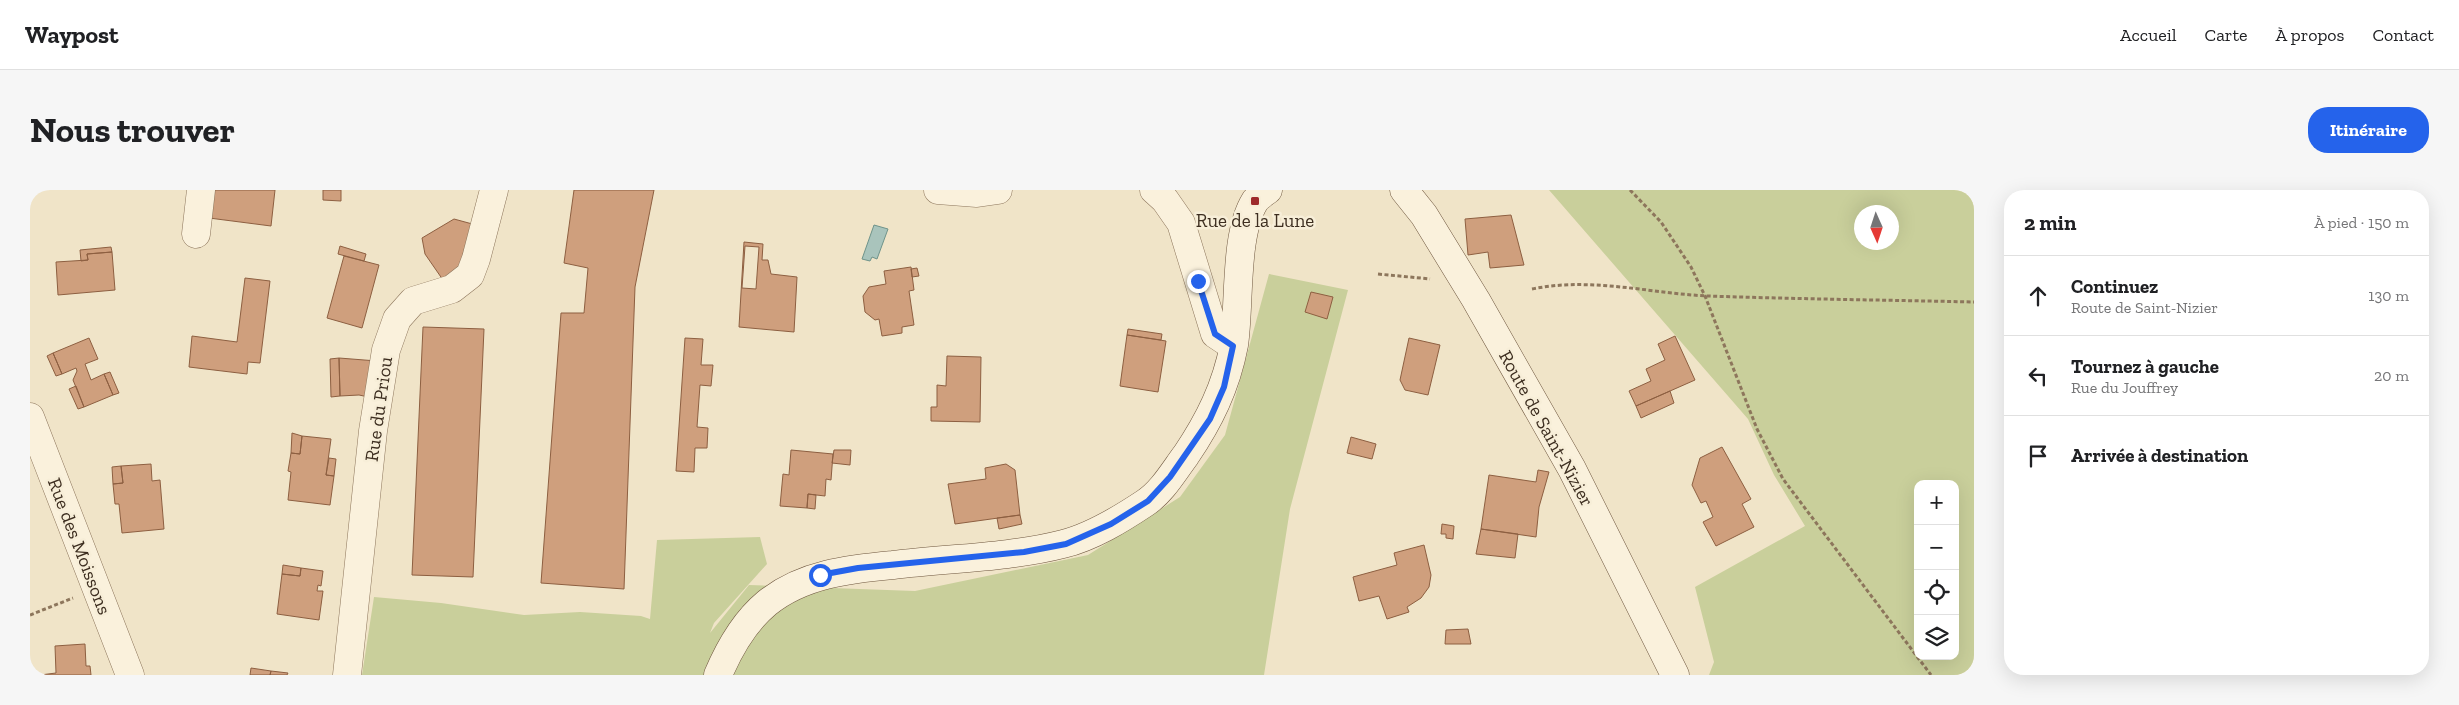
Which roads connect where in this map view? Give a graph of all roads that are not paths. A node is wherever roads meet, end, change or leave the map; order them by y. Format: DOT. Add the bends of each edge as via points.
graph roads {
  1 [pos="201,190"];
  2 [pos="494,190"];
  3 [pos="938,190"];
  4 [pos="998,190"];
  5 [pos="1154,190"];
  6 [pos="1268,190"];
  7 [pos="1404,190"];
  8 [pos="196,234"];
  9 [pos="1233,346"];
  10 [pos="30,417"];
  11 [pos="130,675"];
  12 [pos="347,675"];
  13 [pos="718,675"];
  14 [pos="1675,675"];
  1 -- 8 [label="main road"];
  2 -- 12 [label="main road, Rue du Priou" via="470,275 452,289 413,301 397,319 386,350 373,431"];
  3 -- 4 [label="main road" via="977,193"];
  5 -- 9 [label="main road" via="1181,223 1215,334"];
  6 -- 9 [label="main road" via="1256,201 1243,235"];
  7 -- 14 [label="main road, Route de Saint-Nizier" via="1424,215 1476,300 1572,469"];
  9 -- 13 [label="main road" via="1224,387 1210,419 1170,477 1148,501 1111,524 1066,544 1024,552 858,568 820,575 767,603 743,628"];
  10 -- 11 [label="main road, Rue des Moissons"];
}
